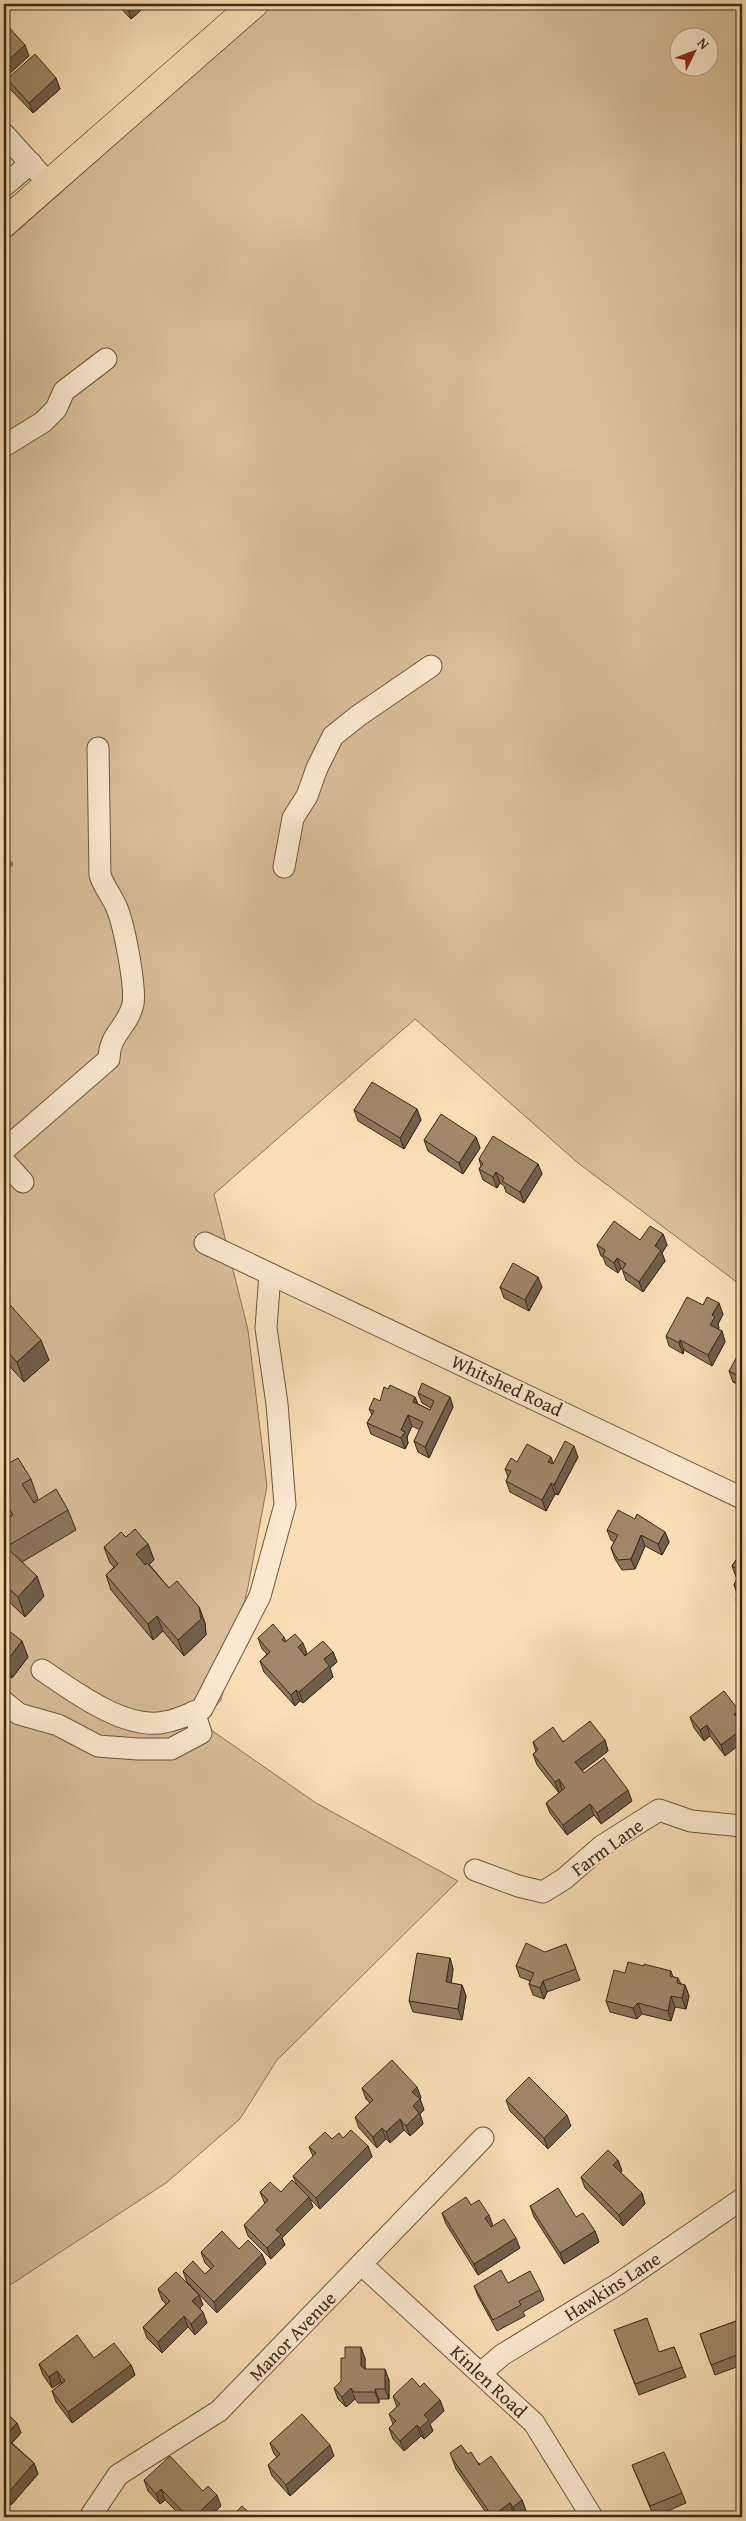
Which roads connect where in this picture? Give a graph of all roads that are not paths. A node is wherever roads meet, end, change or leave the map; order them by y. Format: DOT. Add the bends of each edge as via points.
graph roads {
  1 [pos="254,4"];
  2 [pos="4,134"];
  3 [pos="31,163"];
  4 [pos="49,184"];
  5 [pos="4,186"];
  6 [pos="4,223"];
  7 [pos="106,359"];
  8 [pos="4,446"];
  9 [pos="432,666"];
  10 [pos="98,748"];
  11 [pos="284,867"];
  12 [pos="4,1150"];
  13 [pos="4,1161"];
  14 [pos="23,1182"];
  15 [pos="205,1243"];
  16 [pos="270,1274"];
  17 [pos="742,1498"];
  18 [pos="42,1670"];
  19 [pos="4,1702"];
  20 [pos="198,1710"];
  21 [pos="742,1826"];
  22 [pos="475,1870"];
  23 [pos="483,2138"];
  24 [pos="742,2199"];
  25 [pos="361,2264"];
  26 [pos="481,2372"];
  27 [pos="90,2517"];
  28 [pos="592,2517"];
  1 -- 4 [label="main road"];
  2 -- 3 [label="street"];
  3 -- 4 [label="street"];
  3 -- 5 [label="street"];
  4 -- 6 [label="main road"];
  7 -- 8 [label="street" via="64,391 56,409 43,422"];
  9 -- 11 [label="street" via="333,736 307,796 293,818"];
  10 -- 12 [label="street" via="100,875 116,906 134,981 133,1002 130,1013 109,1046 109,1059"];
  13 -- 14 [label="street"];
  15 -- 16 [label="street, Whitshed Road"];
  16 -- 17 [label="street, Whitshed Road"];
  16 -- 20 [label="street" via="266,1328 277,1404 285,1505 260,1596"];
  18 -- 20 [label="street" via="91,1702 135,1721 164,1723"];
  19 -- 20 [label="street" via="19,1714 58,1725 98,1746 138,1749 171,1749 196,1737 201,1733"];
  21 -- 22 [label="street, Farm Lane" via="691,1821 659,1810 602,1846 564,1879 543,1892"];
  23 -- 25 [label="street, Manor Avenue"];
  24 -- 26 [label="street, Hawkins Lane" via="618,2284 502,2355"];
  25 -- 26 [label="street, Kinlen Road"];
  25 -- 27 [label="street, Manor Avenue" via="219,2411 118,2475"];
  26 -- 28 [label="street, Kinlen Road" via="534,2423"];
}
